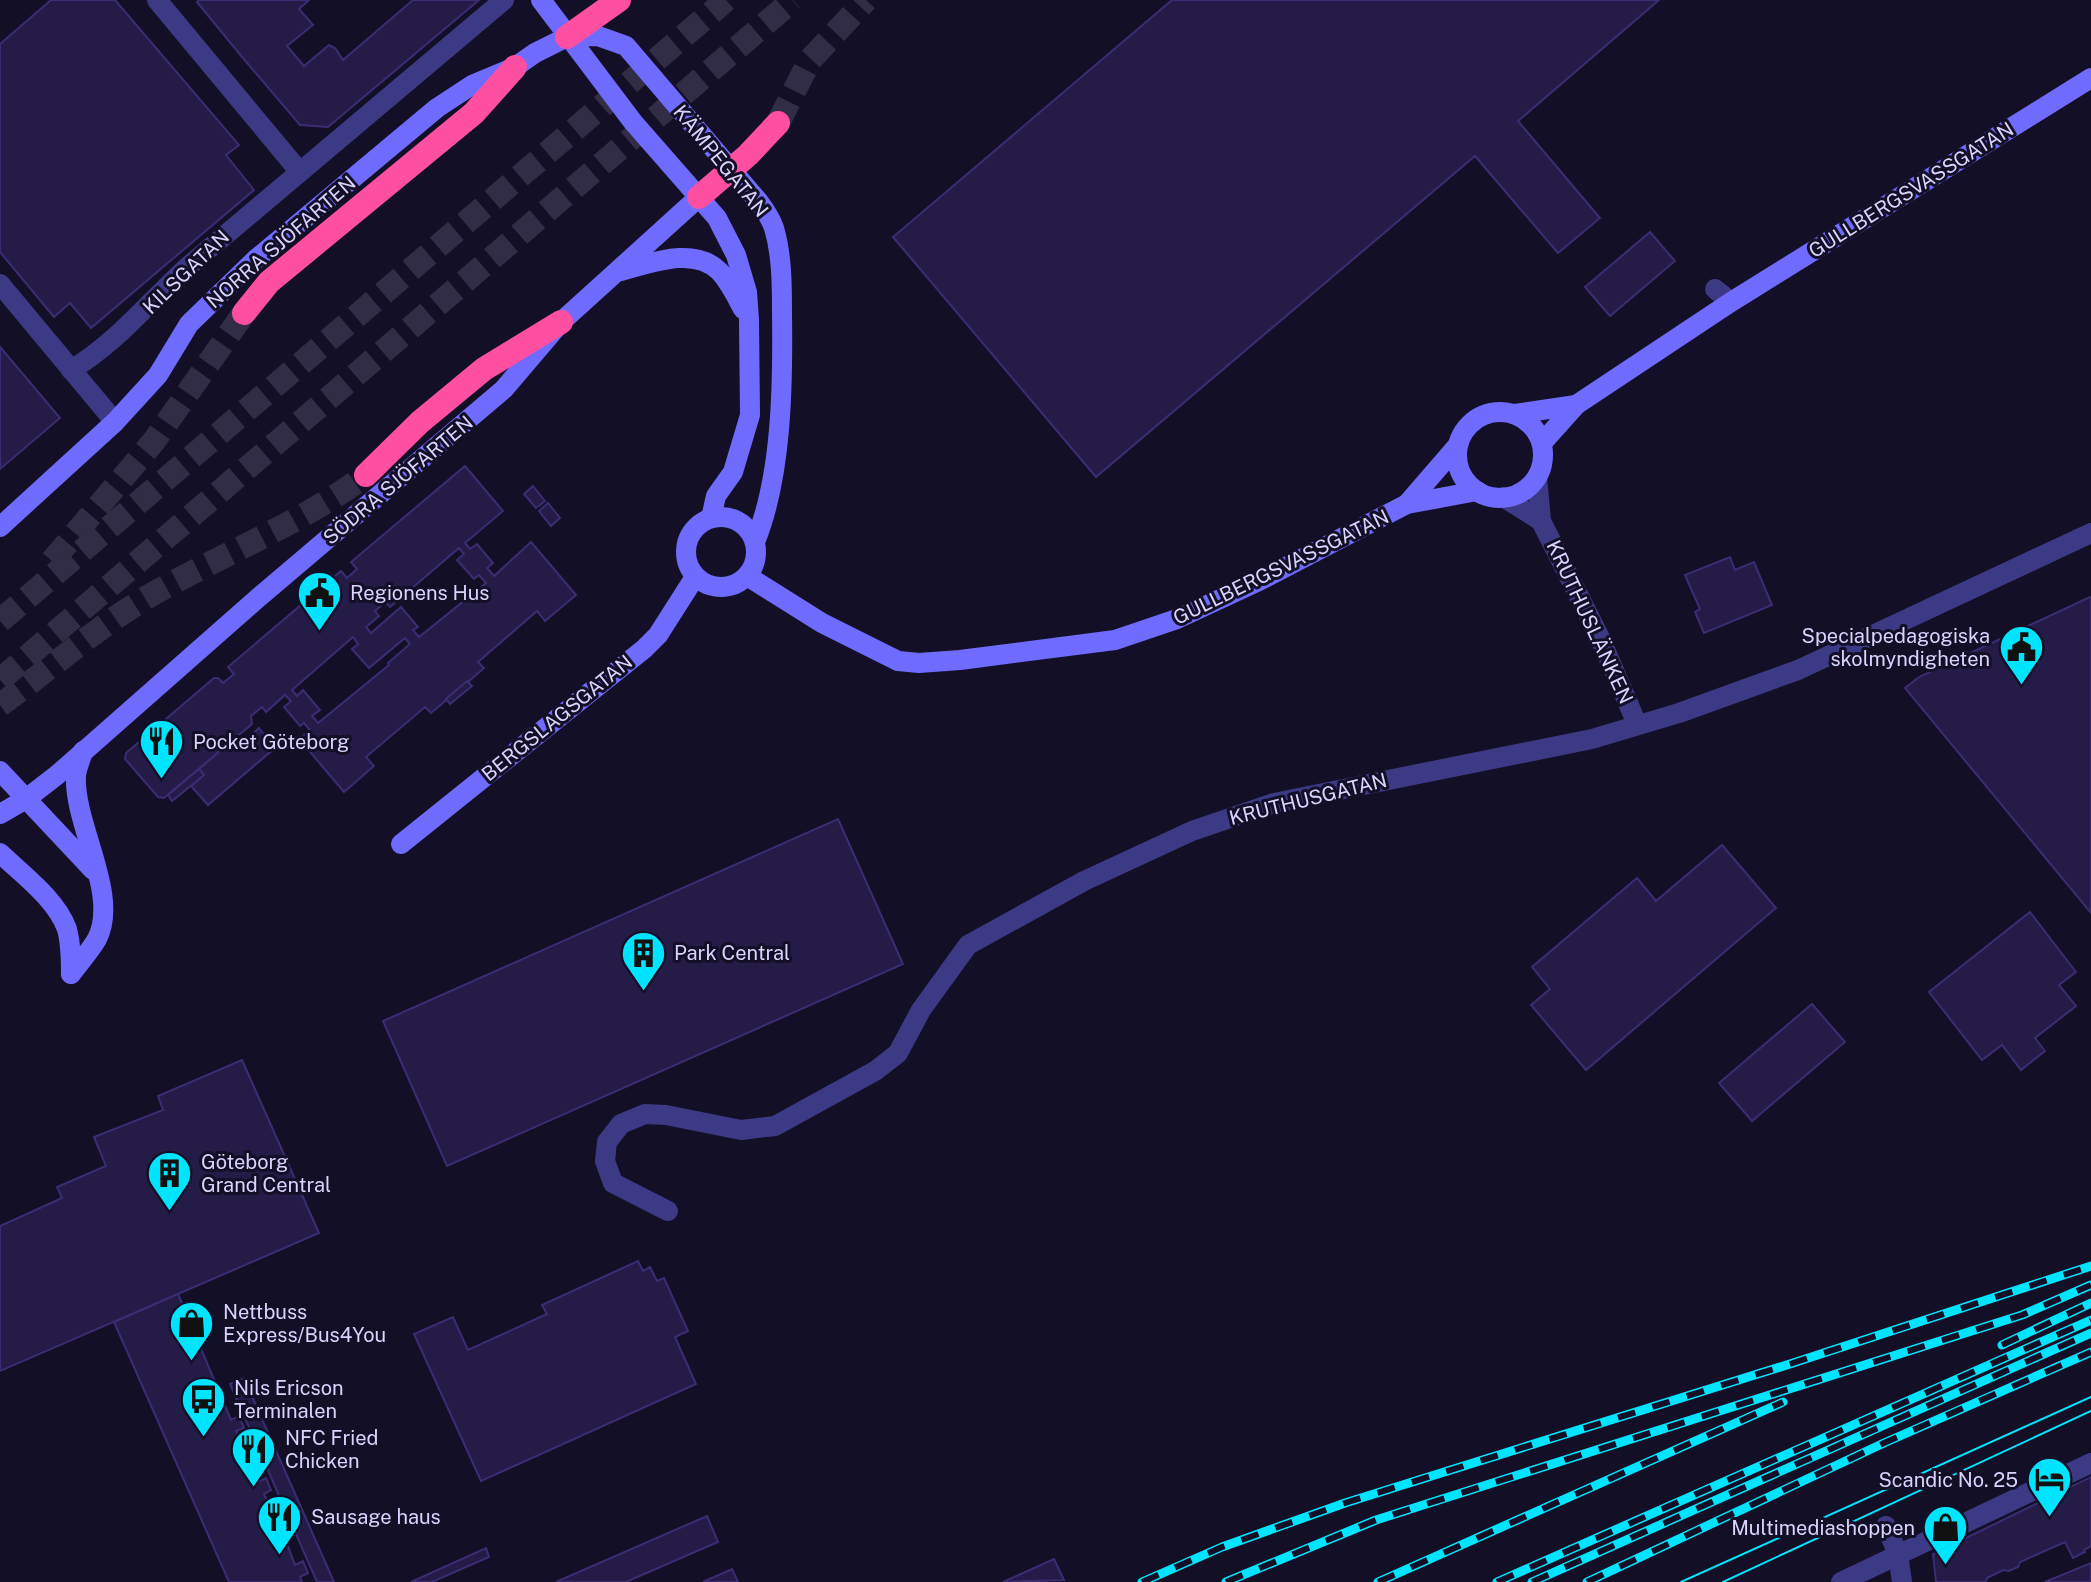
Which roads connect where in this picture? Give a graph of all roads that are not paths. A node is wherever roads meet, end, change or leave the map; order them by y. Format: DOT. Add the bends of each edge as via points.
graph roads {
  1 [pos="157,0"];
  2 [pos="504,0"];
  3 [pos="541,0"];
  4 [pos="619,0"];
  5 [pos="567,37"];
  6 [pos="515,67"];
  7 [pos="2091,78"];
  8 [pos="778,123"];
  9 [pos="730,170"];
  10 [pos="299,171"];
  11 [pos="699,197"];
  12 [pos="617,272"];
  13 [pos="0,284"];
  14 [pos="244,313"];
  15 [pos="749,320"];
  16 [pos="561,322"];
  17 [pos="71,370"];
  18 [pos="1576,405"];
  19 [pos="1515,414"];
  20 [pos="115,422"];
  21 [pos="1542,443"];
  22 [pos="1458,445"];
  23 [pos="366,475"];
  24 [pos="1537,477"];
  25 [pos="1477,491"];
  26 [pos="1503,497"];
  27 [pos="1407,504"];
  28 [pos="711,518"];
  29 [pos="1541,521"];
  30 [pos="0,527"];
  31 [pos="2091,533"];
  32 [pos="755,542"];
  33 [pos="747,576"];
  34 [pos="695,577"];
  35 [pos="1637,724"];
  36 [pos="84,750"];
  37 [pos="0,771"];
  38 [pos="26,799"];
  39 [pos="0,814"];
  40 [pos="401,844"];
  41 [pos="0,853"];
  42 [pos="98,875"];
  43 [pos="668,1211"];
  44 [pos="2091,1463"];
  45 [pos="1886,1526"];
  46 [pos="1898,1554"];
  47 [pos="1841,1582"];
  48 [pos="1902,1582"];
  1 -- 10 [label="street"];
  2 -- 10 [label="street, KILSGATAN"];
  3 -- 5 [label="street, KÄMPEGATAN"];
  4 -- 5 [label="highway"];
  5 -- 6 [label="street, NORRA SJÖFARTEN"];
  5 -- 9 [label="street, KÄMPEGATAN" via="598,36 626,46"];
  5 -- 11 [label="street, KÄMPEGATAN"];
  6 -- 14 [label="highway" via="474,113 269,282"];
  6 -- 20 [label="street, NORRA SJÖFARTEN" via="472,85 437,108 256,259 189,324 158,375"];
  7 -- 18 [label="street, GULLBERGSVASSGATAN" via="1723,296"];
  8 -- 9 [label="highway"];
  9 -- 11 [label="highway"];
  9 -- 32 [label="street, KÄMPEGATAN" via="773,226 782,290 783,370 772,487"];
  10 -- 17 [label="street, KILSGATAN" via="98,353"];
  11 -- 12 [label="street, SÖDRA SJÖFARTEN"];
  11 -- 15 [label="street, KÄMPEGATAN" via="736,255"];
  12 -- 15 [label="street, KÄMPEGATAN" via="700,259 721,272"];
  12 -- 16 [label="street, SÖDRA SJÖFARTEN"];
  13 -- 17 [label="street"];
  15 -- 28 [label="street, KÄMPEGATAN" via="750,415 733,472 716,496"];
  16 -- 23 [label="highway" via="484,369"];
  16 -- 36 [label="street, SÖDRA SJÖFARTEN" via="504,389"];
  17 -- 20 [label="street"];
  18 -- 19 [label="street, GULLBERGSVASSGATAN"];
  18 -- 21 [label="street, GULLBERGSVASSGATAN"];
  19 -- 21 [label="street" via="1532,425"];
  19 -- 22 [label="street, GULLBERGSVASSGATAN" via="1482,416 1468,426"];
  20 -- 30 [label="street, NORRA SJÖFARTEN"];
  21 -- 24 [label="street"];
  22 -- 25 [label="street" via="1460,471"];
  22 -- 27 [label="street, GULLBERGSVASSGATAN"];
  24 -- 26 [label="street" via="1522,492"];
  24 -- 29 [label="street, KRUTHUSLÄNKEN"];
  25 -- 26 [label="street, GULLBERGSVASSGATAN"];
  25 -- 27 [label="street, GULLBERGSVASSGATAN"];
  26 -- 29 [label="street, KRUTHUSLÄNKEN"];
  27 -- 33 [label="street, GULLBERGSVASSGATAN" via="1177,619 1115,640 960,660 898,661 822,623"];
  28 -- 32 [label="street" via="735,519"];
  28 -- 34 [label="street" via="687,539 685,555"];
  29 -- 35 [label="street, KRUTHUSLÄNKEN"];
  31 -- 35 [label="street, KRUTHUSGATAN" via="1798,670"];
  32 -- 33 [label="street" via="756,556"];
  33 -- 34 [label="street" via="722,588"];
  34 -- 40 [label="street, BERGSLAGSGATAN" via="644,649"];
  35 -- 43 [label="street, KRUTHUSGATAN" via="1592,739 1274,803 1192,831 1084,881 968,945 921,1010 898,1053 775,1126 741,1130 645,1114 621,1124 607,1142 605,1161 613,1183"];
  36 -- 38 [label="street, SÖDRA SJÖFARTEN"];
  36 -- 42 [label="street" via="76,771 79,812"];
  37 -- 38 [label="street"];
  38 -- 39 [label="street, SÖDRA SJÖFARTEN"];
  38 -- 42 [label="street"];
  41 -- 42 [label="street" via="56,908 66,928 71,974 98,937"];
  44 -- 46 [label="street"];
  45 -- 46 [label="street"];
  46 -- 47 [label="street"];
  46 -- 48 [label="street"];
}
